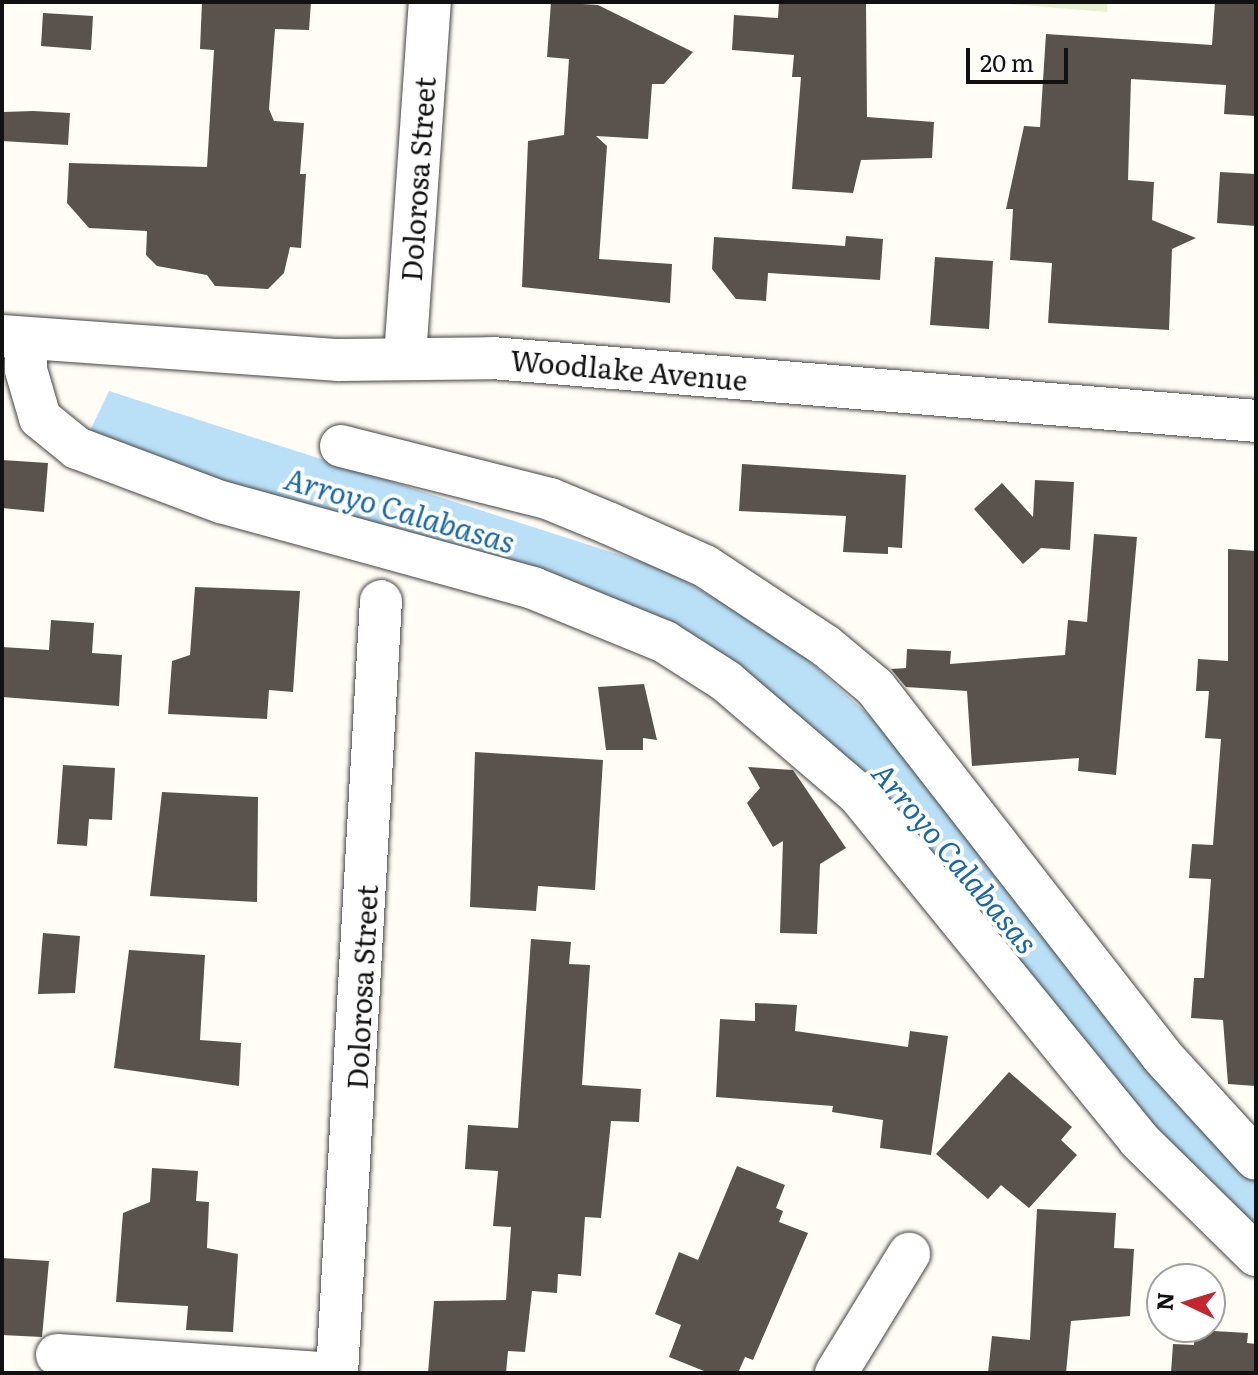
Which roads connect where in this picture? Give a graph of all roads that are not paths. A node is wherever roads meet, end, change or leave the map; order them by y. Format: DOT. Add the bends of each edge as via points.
graph roads {
  1 [pos="430,2"];
  2 [pos="14,337"];
  3 [pos="405,357"];
  4 [pos="1256,421"];
  5 [pos="341,446"];
  6 [pos="381,601"];
  7 [pos="1256,1159"];
  8 [pos="909,1254"];
  9 [pos="1256,1255"];
  10 [pos="57,1355"];
  11 [pos="321,1373"];
  12 [pos="337,1373"];
  13 [pos="836,1373"];
  1 -- 3 [label="street, Dolorosa Street"];
  2 -- 3 [label="street, Woodlake Avenue" via="339,360"];
  2 -- 9 [label="street" via="40,418 77,448 221,502 533,588 665,642 726,681 858,794 1139,1140"];
  3 -- 4 [label="street, Woodlake Avenue"];
  5 -- 7 [label="street" via="550,499 705,566 826,646 875,687 1162,1056"];
  6 -- 12 [label="street, Dolorosa Street"];
  8 -- 13 [label="street"];
  10 -- 11 [label="street"];
}
